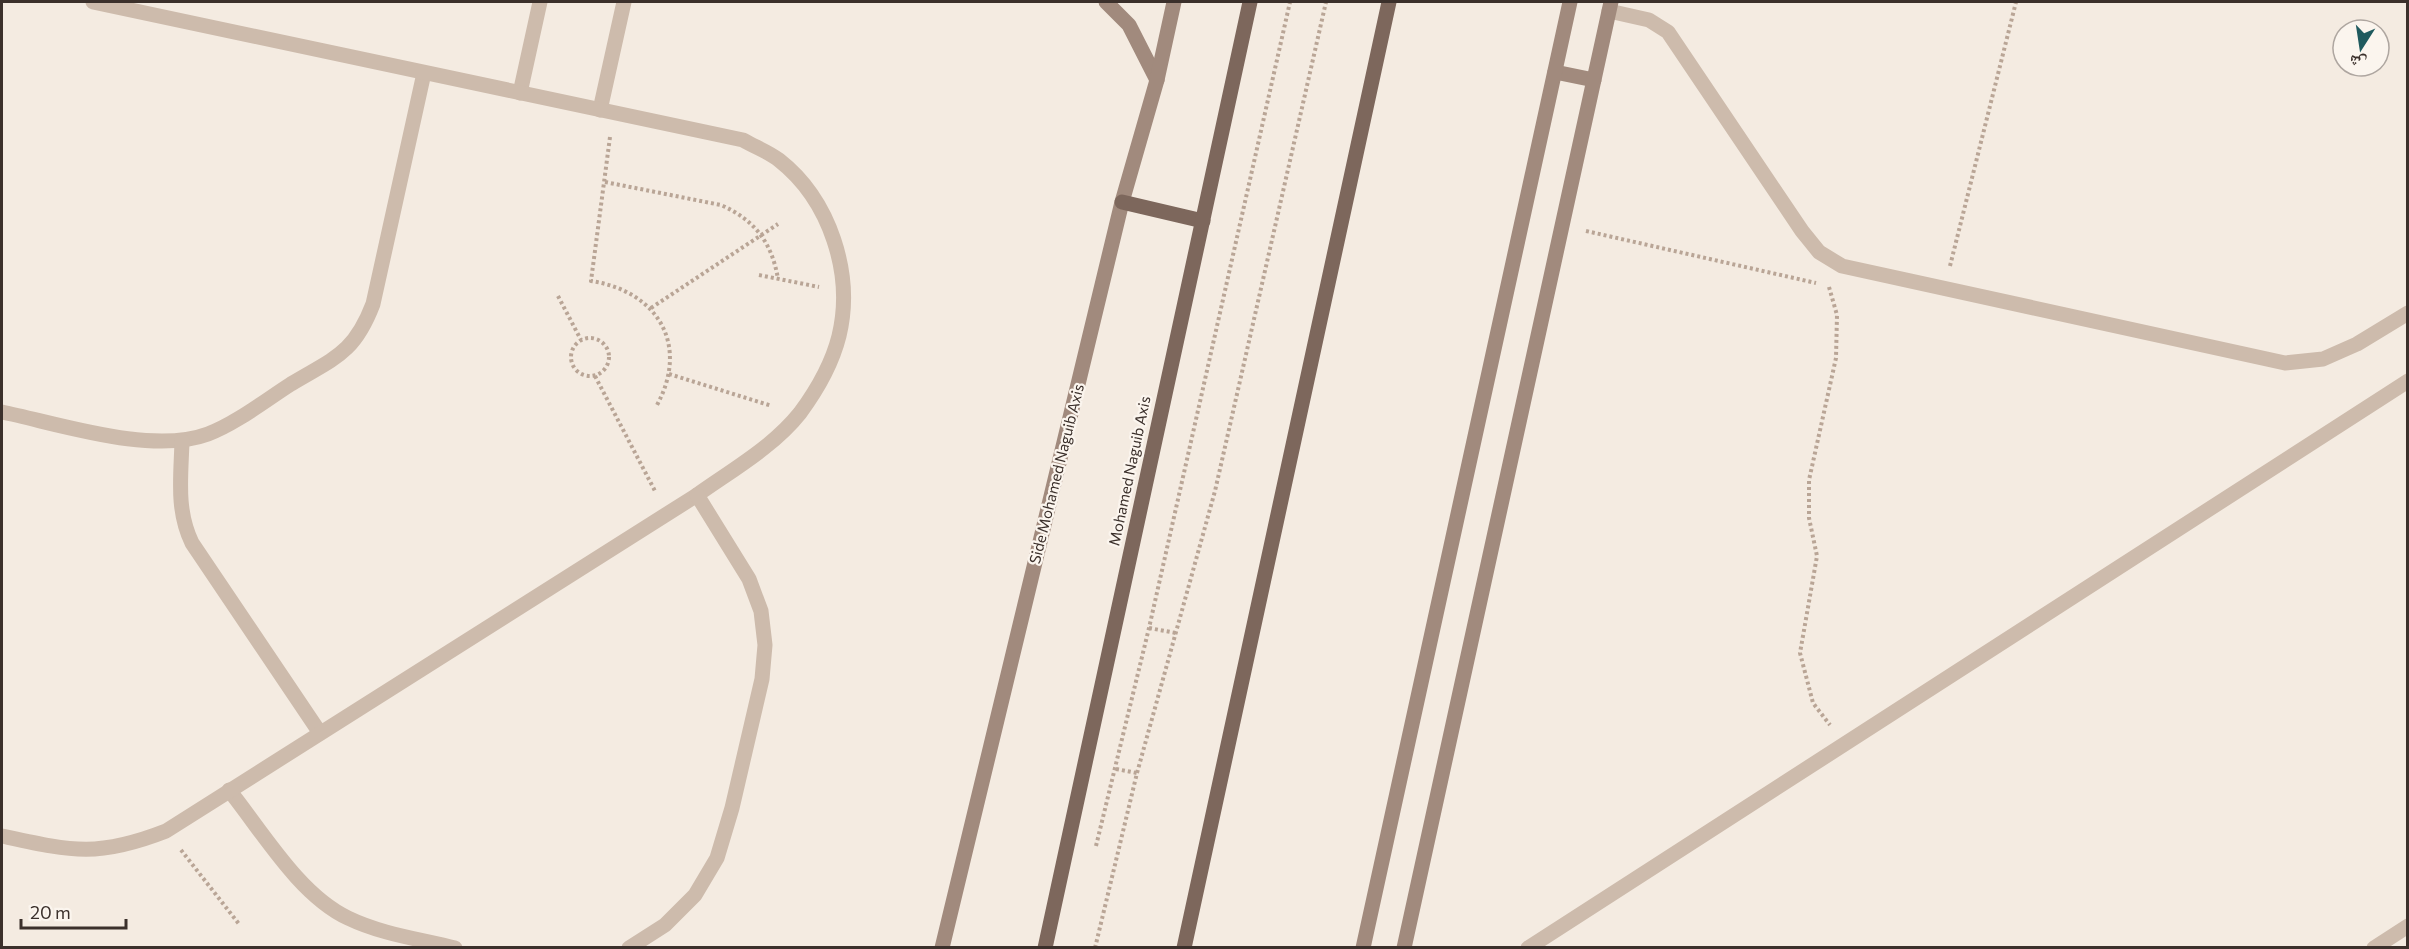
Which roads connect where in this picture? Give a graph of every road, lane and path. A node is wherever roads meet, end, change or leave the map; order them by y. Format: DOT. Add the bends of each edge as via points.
graph roads {
  1 [pos="93,2"];
  2 [pos="540,2"];
  3 [pos="624,2"];
  4 [pos="1106,2"];
  5 [pos="1174,2"];
  6 [pos="1250,2"];
  7 [pos="1290,2"];
  8 [pos="1326,2"];
  9 [pos="1389,2"];
  10 [pos="1570,2"];
  11 [pos="2016,2"];
  12 [pos="1610,6"];
  13 [pos="1555,72"];
  14 [pos="424,73"];
  15 [pos="1157,80"];
  16 [pos="1594,80"];
  17 [pos="520,93"];
  18 [pos="607,111"];
  19 [pos="604,182"];
  20 [pos="1122,202"];
  21 [pos="1203,221"];
  22 [pos="778,224"];
  23 [pos="1562,225"];
  24 [pos="762,234"];
  25 [pos="1820,252"];
  26 [pos="759,275"];
  27 [pos="777,279"];
  28 [pos="1817,283"];
  29 [pos="1945,289"];
  30 [pos="843,291"];
  31 [pos="558,296"];
  32 [pos="651,308"];
  33 [pos="2408,313"];
  34 [pos="581,340"];
  35 [pos="669,374"];
  36 [pos="596,376"];
  37 [pos="2408,381"];
  38 [pos="657,405"];
  39 [pos="2,412"];
  40 [pos="798,414"];
  41 [pos="182,441"];
  42 [pos="697,495"];
  43 [pos="666,513"];
  44 [pos="1149,628"];
  45 [pos="1176,633"];
  46 [pos="320,733"];
  47 [pos="1844,744"];
  48 [pos="1116,769"];
  49 [pos="1137,773"];
  50 [pos="229,790"];
  51 [pos="166,831"];
  52 [pos="2,836"];
  53 [pos="1096,847"];
  54 [pos="239,924"];
  55 [pos="2408,926"];
  56 [pos="455,948"];
  57 [pos="629,948"];
  58 [pos="942,948"];
  59 [pos="1045,948"];
  60 [pos="1095,948"];
  61 [pos="1184,948"];
  62 [pos="1363,948"];
  63 [pos="1404,948"];
  64 [pos="1528,948"];
  65 [pos="2374,948"];
  1 -- 14 [label="street"];
  2 -- 17 [label="street"];
  3 -- 18 [label="street"];
  4 -- 15 [label="street" via="1129,25"];
  5 -- 15 [label="street, Side Mohamed Naguib Axis"];
  6 -- 21 [label="main road, Mohamed Naguib Axis"];
  7 -- 44 [label="path"];
  8 -- 45 [label="path" via="1218,480"];
  9 -- 61 [label="main road"];
  10 -- 13 [label="street"];
  11 -- 29 [label="path"];
  12 -- 16 [label="street"];
  12 -- 25 [label="street" via="1649,20 1668,32"];
  13 -- 16 [label="street"];
  13 -- 62 [label="street"];
  14 -- 17 [label="street"];
  14 -- 41 [label="street" via="373,304 363,331 344,353 210,434"];
  15 -- 20 [label="street, Side Mohamed Naguib Axis"];
  16 -- 23 [label="street"];
  17 -- 18 [label="street"];
  18 -- 19 [label="path"];
  18 -- 30 [label="street" via="743,140 778,159 805,186 825,218 838,254"];
  19 -- 24 [label="path" via="721,205 737,212"];
  19 -- 32 [label="path" via="591,281 613,284 633,293"];
  20 -- 21 [label="main road"];
  20 -- 58 [label="street, Side Mohamed Naguib Axis"];
  21 -- 59 [label="main road, Mohamed Naguib Axis"];
  22 -- 24 [label="path"];
  23 -- 28 [label="path"];
  23 -- 63 [label="street"];
  24 -- 27 [label="path" via="770,248"];
  24 -- 32 [label="path"];
  25 -- 29 [label="street" via="1842,266"];
  25 -- 47 [label="path" via="1837,315 1836,358 1809,480 1809,518 1817,556 1800,653 1813,703"];
  26 -- 27 [label="path"];
  27 -- 30 [label="path"];
  29 -- 33 [label="street" via="2285,363 2323,359 2358,344"];
  30 -- 40 [label="street" via="839,336 824,377"];
  31 -- 34 [label="path"];
  32 -- 35 [label="path" via="664,328 670,351"];
  34 -- 36 [label="path" via="574,346 572,365 586,376"];
  34 -- 36 [label="path" via="599,340 610,355 604,372"];
  35 -- 38 [label="path"];
  35 -- 40 [label="path"];
  36 -- 43 [label="path"];
  37 -- 47 [label="street"];
  39 -- 41 [label="street" via="124,438"];
  40 -- 42 [label="street" via="762,450"];
  41 -- 46 [label="street" via="180,507 188,534"];
  42 -- 43 [label="street"];
  42 -- 57 [label="street" via="749,579 761,611 765,645 762,679 717,858 688,903 665,925"];
  43 -- 46 [label="street"];
  44 -- 45 [label="path"];
  44 -- 48 [label="path"];
  45 -- 49 [label="path"];
  46 -- 50 [label="street"];
  47 -- 64 [label="street"];
  48 -- 49 [label="path"];
  48 -- 53 [label="path"];
  49 -- 60 [label="path"];
  50 -- 51 [label="street"];
  50 -- 56 [label="street" via="303,884 324,903 371,927"];
  51 -- 52 [label="street" via="100,850 66,850"];
  51 -- 54 [label="path"];
  55 -- 65 [label="street"];
}
